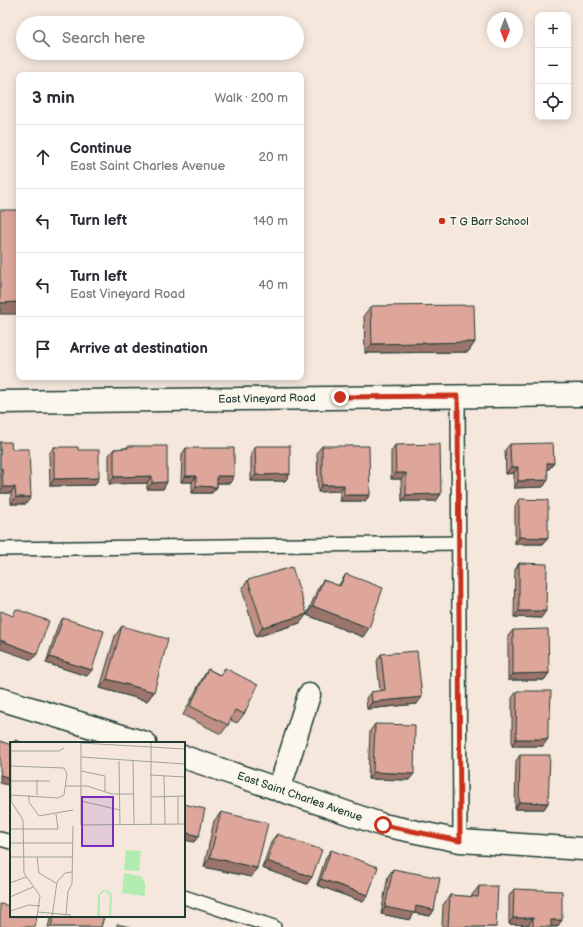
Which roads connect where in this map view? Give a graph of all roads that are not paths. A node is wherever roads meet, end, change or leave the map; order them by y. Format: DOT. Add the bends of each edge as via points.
graph roads {
  1 [pos="583,395"];
  2 [pos="458,396"];
  3 [pos="0,402"];
  4 [pos="458,543"];
  5 [pos="0,549"];
  6 [pos="309,695"];
  7 [pos="0,699"];
  8 [pos="142,742"];
  9 [pos="185,757"];
  10 [pos="279,790"];
  11 [pos="0,839"];
  12 [pos="460,841"];
  13 [pos="10,842"];
  14 [pos="583,849"];
  15 [pos="185,897"];
  16 [pos="274,927"];
  1 -- 2 [label="street, East Vineyard Road"];
  2 -- 3 [label="street, East Vineyard Road"];
  2 -- 4 [label="lane"];
  4 -- 5 [label="lane"];
  4 -- 12 [label="lane"];
  6 -- 10 [label="street"];
  7 -- 8 [label="street"];
  9 -- 10 [label="street, East Saint Charles Avenue"];
  10 -- 12 [label="street, East Saint Charles Avenue" via="383,825"];
  11 -- 13 [label="lane"];
  12 -- 14 [label="street, East Saint Charles Avenue"];
  15 -- 16 [label="lane"];
}
